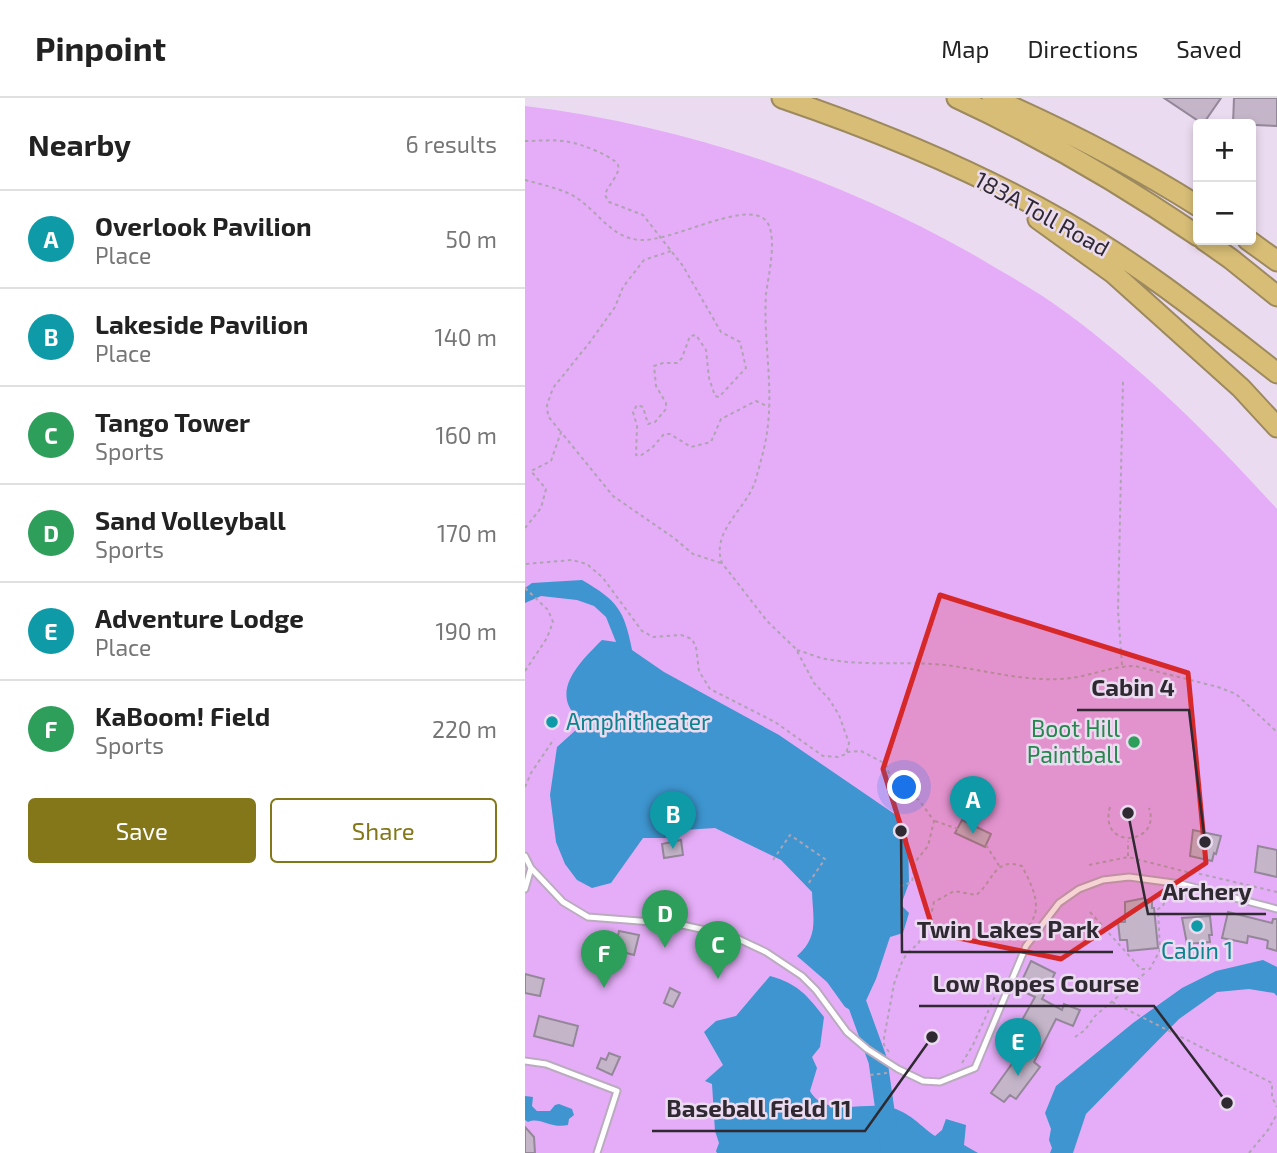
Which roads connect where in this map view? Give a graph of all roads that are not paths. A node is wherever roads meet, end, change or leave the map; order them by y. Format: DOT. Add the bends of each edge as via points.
graph roads {
  1 [pos="782,98"];
  2 [pos="957,98"];
  3 [pos="992,98"];
  4 [pos="992,185"];
  5 [pos="1193,203"];
  6 [pos="1193,233"];
  7 [pos="1211,245"];
  8 [pos="1255,245"];
  9 [pos="1277,261"];
  10 [pos="1277,296"];
  11 [pos="1277,373"];
  12 [pos="1277,426"];
  13 [pos="525,856"];
  14 [pos="531,868"];
  15 [pos="525,889"];
  16 [pos="1277,909"];
  17 [pos="525,1061"];
  18 [pos="597,1153"];
  1 -- 4 [label="highway, 183A Toll Road" via="894,140"];
  2 -- 6 [label="highway" via="1143,198"];
  3 -- 5 [label="highway" via="1086,142"];
  4 -- 11 [label="highway, 183A Toll Road" via="1065,222 1133,265"];
  4 -- 12 [label="highway" via="1113,273"];
  7 -- 10 [label="highway"];
  8 -- 9 [label="highway"];
  13 -- 14 [label="lane"];
  14 -- 15 [label="lane"];
  14 -- 16 [label="lane" via="563,902 589,917 678,924 732,936 766,951 802,976 847,1032 867,1049 922,1081 940,1082 975,1068 1026,946 1059,903 1079,889 1129,877 1181,884"];
  17 -- 18 [label="lane" via="546,1064 617,1091"];
}
